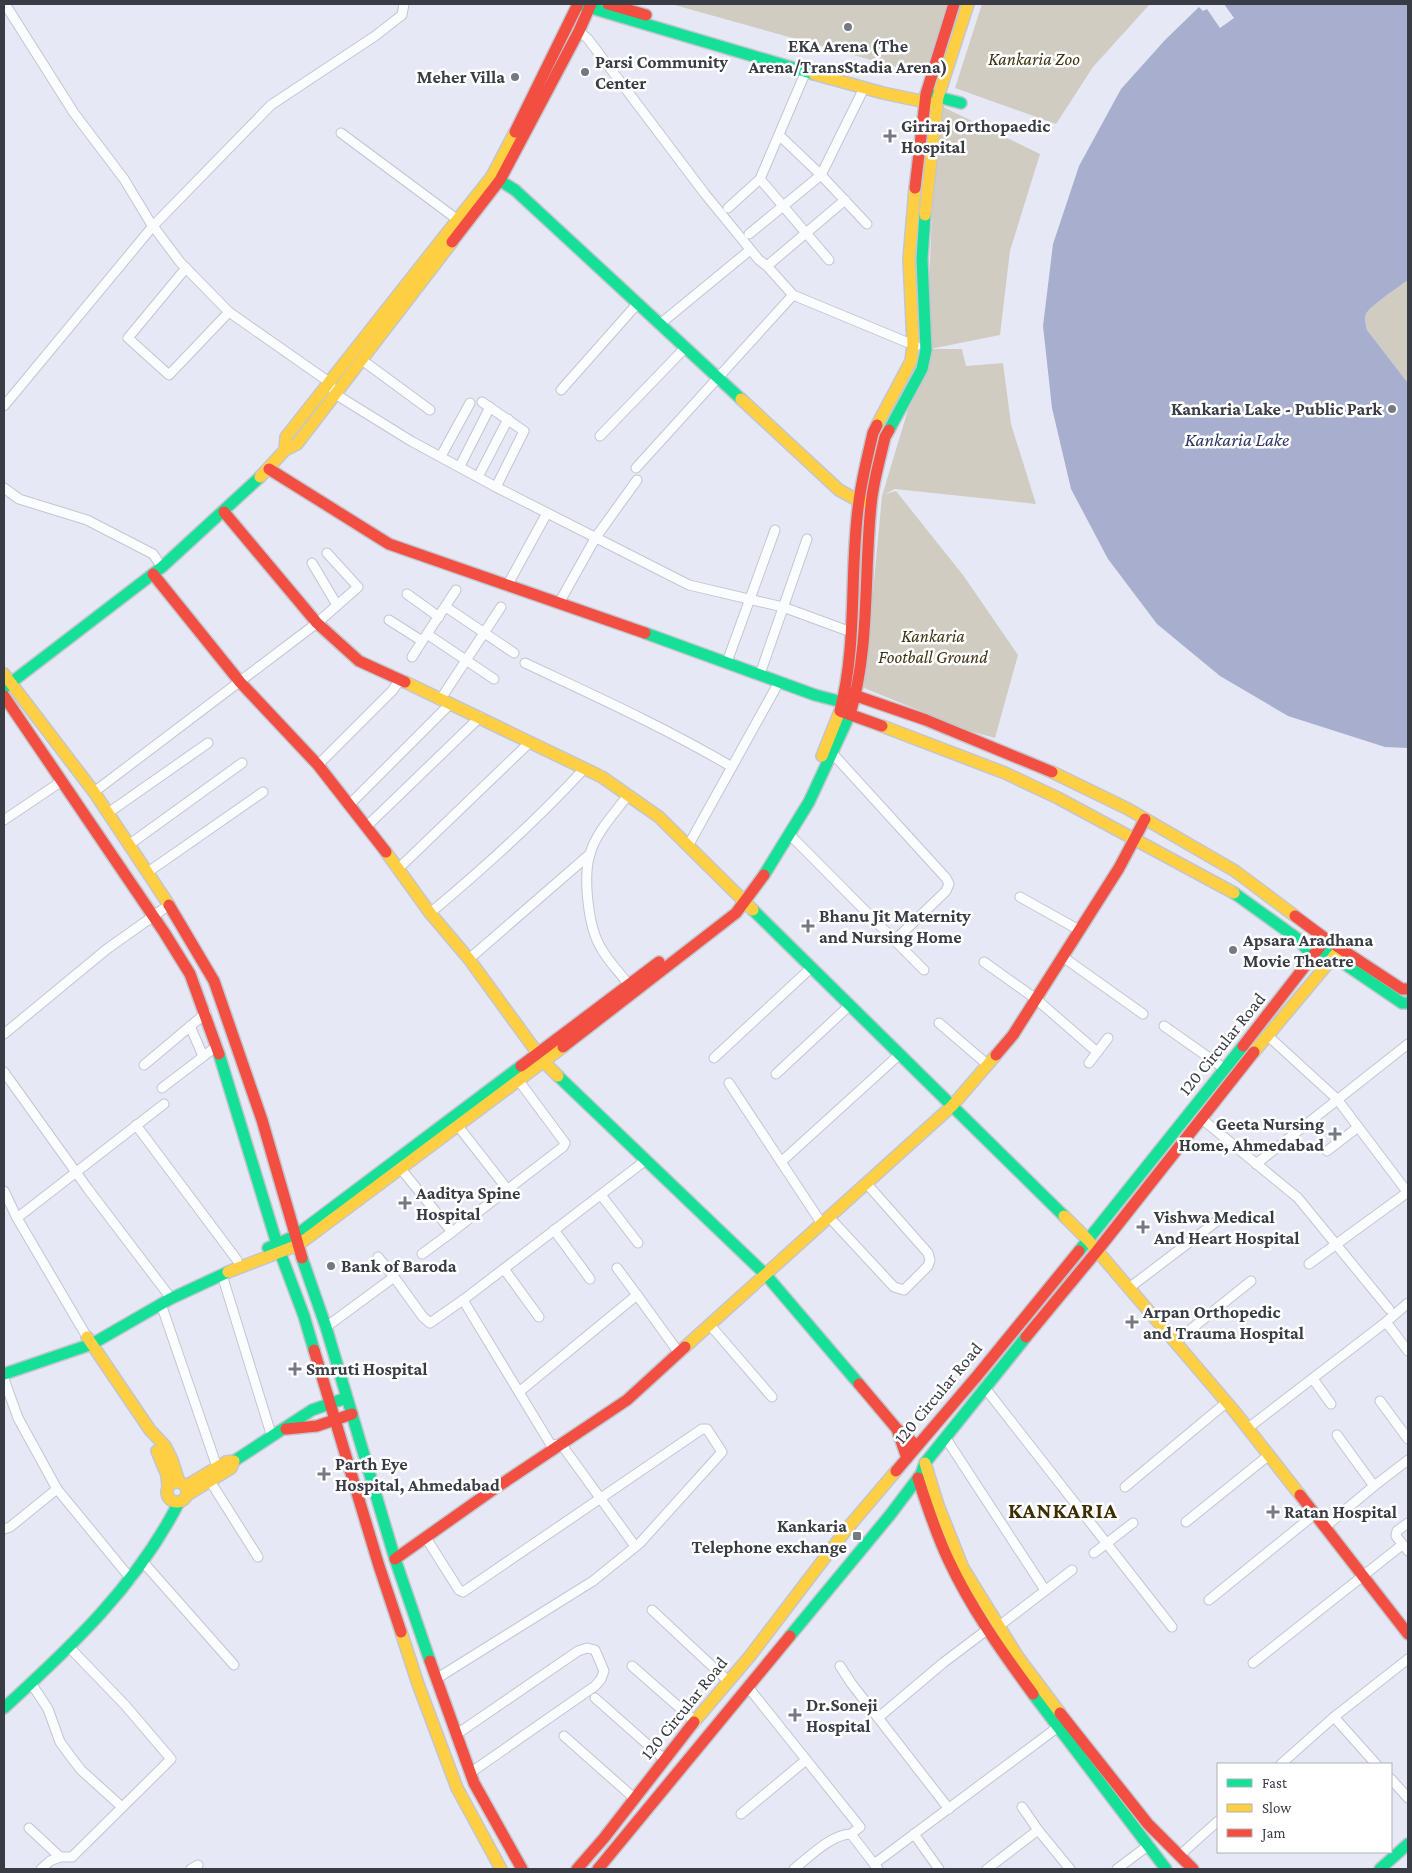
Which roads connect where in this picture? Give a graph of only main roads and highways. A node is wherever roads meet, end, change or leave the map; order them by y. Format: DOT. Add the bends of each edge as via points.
graph roads {
  1 [pos="608,4"];
  2 [pos="954,4"];
  3 [pos="968,4"];
  4 [pos="583,5"];
  5 [pos="926,98"];
  6 [pos="938,100"];
  7 [pos="961,103"];
  8 [pos="496,178"];
  9 [pos="285,450"];
  10 [pos="269,469"];
  11 [pos="859,501"];
  12 [pos="871,503"];
  13 [pos="224,512"];
  14 [pos="158,570"];
  15 [pos="6,682"];
  16 [pos="4,696"];
  17 [pos="847,703"];
  18 [pos="1145,819"];
  19 [pos="1136,839"];
  20 [pos="742,899"];
  21 [pos="1326,939"];
  22 [pos="1337,953"];
  23 [pos="1313,957"];
  24 [pos="1408,989"];
  25 [pos="1406,1005"];
  26 [pos="542,1058"];
  27 [pos="952,1106"];
  28 [pos="296,1240"];
  29 [pos="1088,1240"];
  30 [pos="278,1248"];
  31 [pos="1097,1251"];
  32 [pos="766,1274"];
  33 [pos="90,1341"];
  34 [pos="4,1366"];
  35 [pos="4,1374"];
  36 [pos="346,1398"];
  37 [pos="330,1403"];
  38 [pos="352,1414"];
  39 [pos="335,1420"];
  40 [pos="285,1429"];
  41 [pos="896,1430"];
  42 [pos="917,1446"];
  43 [pos="907,1458"];
  44 [pos="234,1461"];
  45 [pos="925,1463"];
  46 [pos="918,1478"];
  47 [pos="178,1491"];
  48 [pos="395,1559"];
  49 [pos="993,1628"];
  50 [pos="1408,1634"];
  51 [pos="4,1708"];
  52 [pos="1408,1844"];
  53 [pos="501,1869"];
  54 [pos="522,1869"];
  55 [pos="577,1869"];
  56 [pos="598,1869"];
  57 [pos="1166,1869"];
  58 [pos="1193,1869"];
  59 [pos="1380,1869"];
  1 -- 5 [label="main road"];
  2 -- 5 [label="main road"];
  3 -- 6 [label="main road"];
  4 -- 5 [label="main road" via="864,88"];
  4 -- 8 [label="main road" via="536,92"];
  4 -- 8 [label="main road" via="579,31"];
  5 -- 6 [label="main road"];
  5 -- 11 [label="main road" via="911,222 911,361 873,432"];
  6 -- 7 [label="main road"];
  6 -- 12 [label="main road" via="922,259 926,350 922,369 885,437"];
  8 -- 9 [label="main road" via="297,444"];
  8 -- 9 [label="main road" via="458,220 286,437"];
  8 -- 11 [label="main road" via="516,190 840,490"];
  9 -- 10 [label="main road"];
  10 -- 13 [label="main road"];
  10 -- 17 [label="main road" via="389,544 816,695"];
  11 -- 12 [label="main road"];
  11 -- 17 [label="main road"];
  12 -- 17 [label="main road" via="862,646"];
  13 -- 14 [label="main road"];
  13 -- 20 [label="main road" via="317,623 359,661 602,777 659,817"];
  14 -- 15 [label="main road"];
  14 -- 26 [label="main road" via="240,682 318,765"];
  15 -- 28 [label="main road" via="94,792 169,905 214,981 262,1120"];
  16 -- 30 [label="main road" via="190,974 217,1046"];
  17 -- 18 [label="main road" via="926,720 1067,778"];
  17 -- 19 [label="main road" via="889,728 1005,773"];
  17 -- 20 [label="main road" via="801,798"];
  17 -- 20 [label="main road" via="833,754 809,802 758,885"];
  18 -- 19 [label="main road"];
  18 -- 21 [label="main road" via="1235,872"];
  19 -- 23 [label="main road" via="1231,891 1298,939"];
  19 -- 27 [label="main road" via="1013,1035"];
  20 -- 26 [label="main road" via="629,985"];
  20 -- 26 [label="main road" via="736,913"];
  20 -- 27 [label="main road"];
  21 -- 22 [label="main road"];
  21 -- 23 [label="main road, 120 Circular Road"];
  22 -- 23 [label="main road" via="1327,952"];
  22 -- 24 [label="main road" via="1402,989"];
  22 -- 25 [label="main road"];
  22 -- 31 [label="main road, 120 Circular Road" via="1267,1035"];
  23 -- 29 [label="main road, 120 Circular Road"];
  26 -- 28 [label="main road"];
  26 -- 28 [label="main road" via="519,1081 401,1169"];
  26 -- 32 [label="main road"];
  27 -- 29 [label="main road"];
  27 -- 32 [label="main road"];
  28 -- 30 [label="main road"];
  28 -- 36 [label="main road"];
  29 -- 31 [label="main road"];
  29 -- 42 [label="main road, 120 Circular Road"];
  30 -- 33 [label="main road"];
  30 -- 33 [label="main road" via="237,1260 167,1293"];
  30 -- 37 [label="main road" via="304,1316"];
  31 -- 45 [label="main road, 120 Circular Road"];
  31 -- 50 [label="main road" via="1227,1402"];
  32 -- 41 [label="main road"];
  32 -- 48 [label="main road" via="627,1400"];
  33 -- 34 [label="main road"];
  33 -- 35 [label="main road"];
  33 -- 47 [label="main road" via="150,1430 167,1475"];
  36 -- 37 [label="main road"];
  36 -- 38 [label="main road"];
  37 -- 39 [label="main road"];
  37 -- 40 [label="main road" via="312,1410"];
  38 -- 39 [label="main road"];
  38 -- 48 [label="main road"];
  39 -- 40 [label="main road" via="317,1426"];
  39 -- 53 [label="main road" via="418,1684 457,1788"];
  40 -- 44 [label="main road"];
  41 -- 42 [label="main road"];
  41 -- 43 [label="main road"];
  42 -- 43 [label="main road, 120 Circular Road"];
  42 -- 45 [label="main road"];
  43 -- 46 [label="main road"];
  43 -- 55 [label="main road, 120 Circular Road"];
  44 -- 47 [label="main road" via="226,1462"];
  44 -- 47 [label="main road" via="230,1468 210,1481"];
  45 -- 46 [label="main road, 120 Circular Road"];
  45 -- 49 [label="main road" via="963,1568"];
  46 -- 49 [label="main road" via="954,1573"];
  46 -- 56 [label="main road, 120 Circular Road"];
  47 -- 51 [label="main road" via="164,1532 117,1597"];
  48 -- 54 [label="main road" via="474,1783"];
  49 -- 57 [label="main road" via="1010,1663"];
  49 -- 58 [label="main road" via="1148,1824"];
  52 -- 59 [label="main road"];
}
